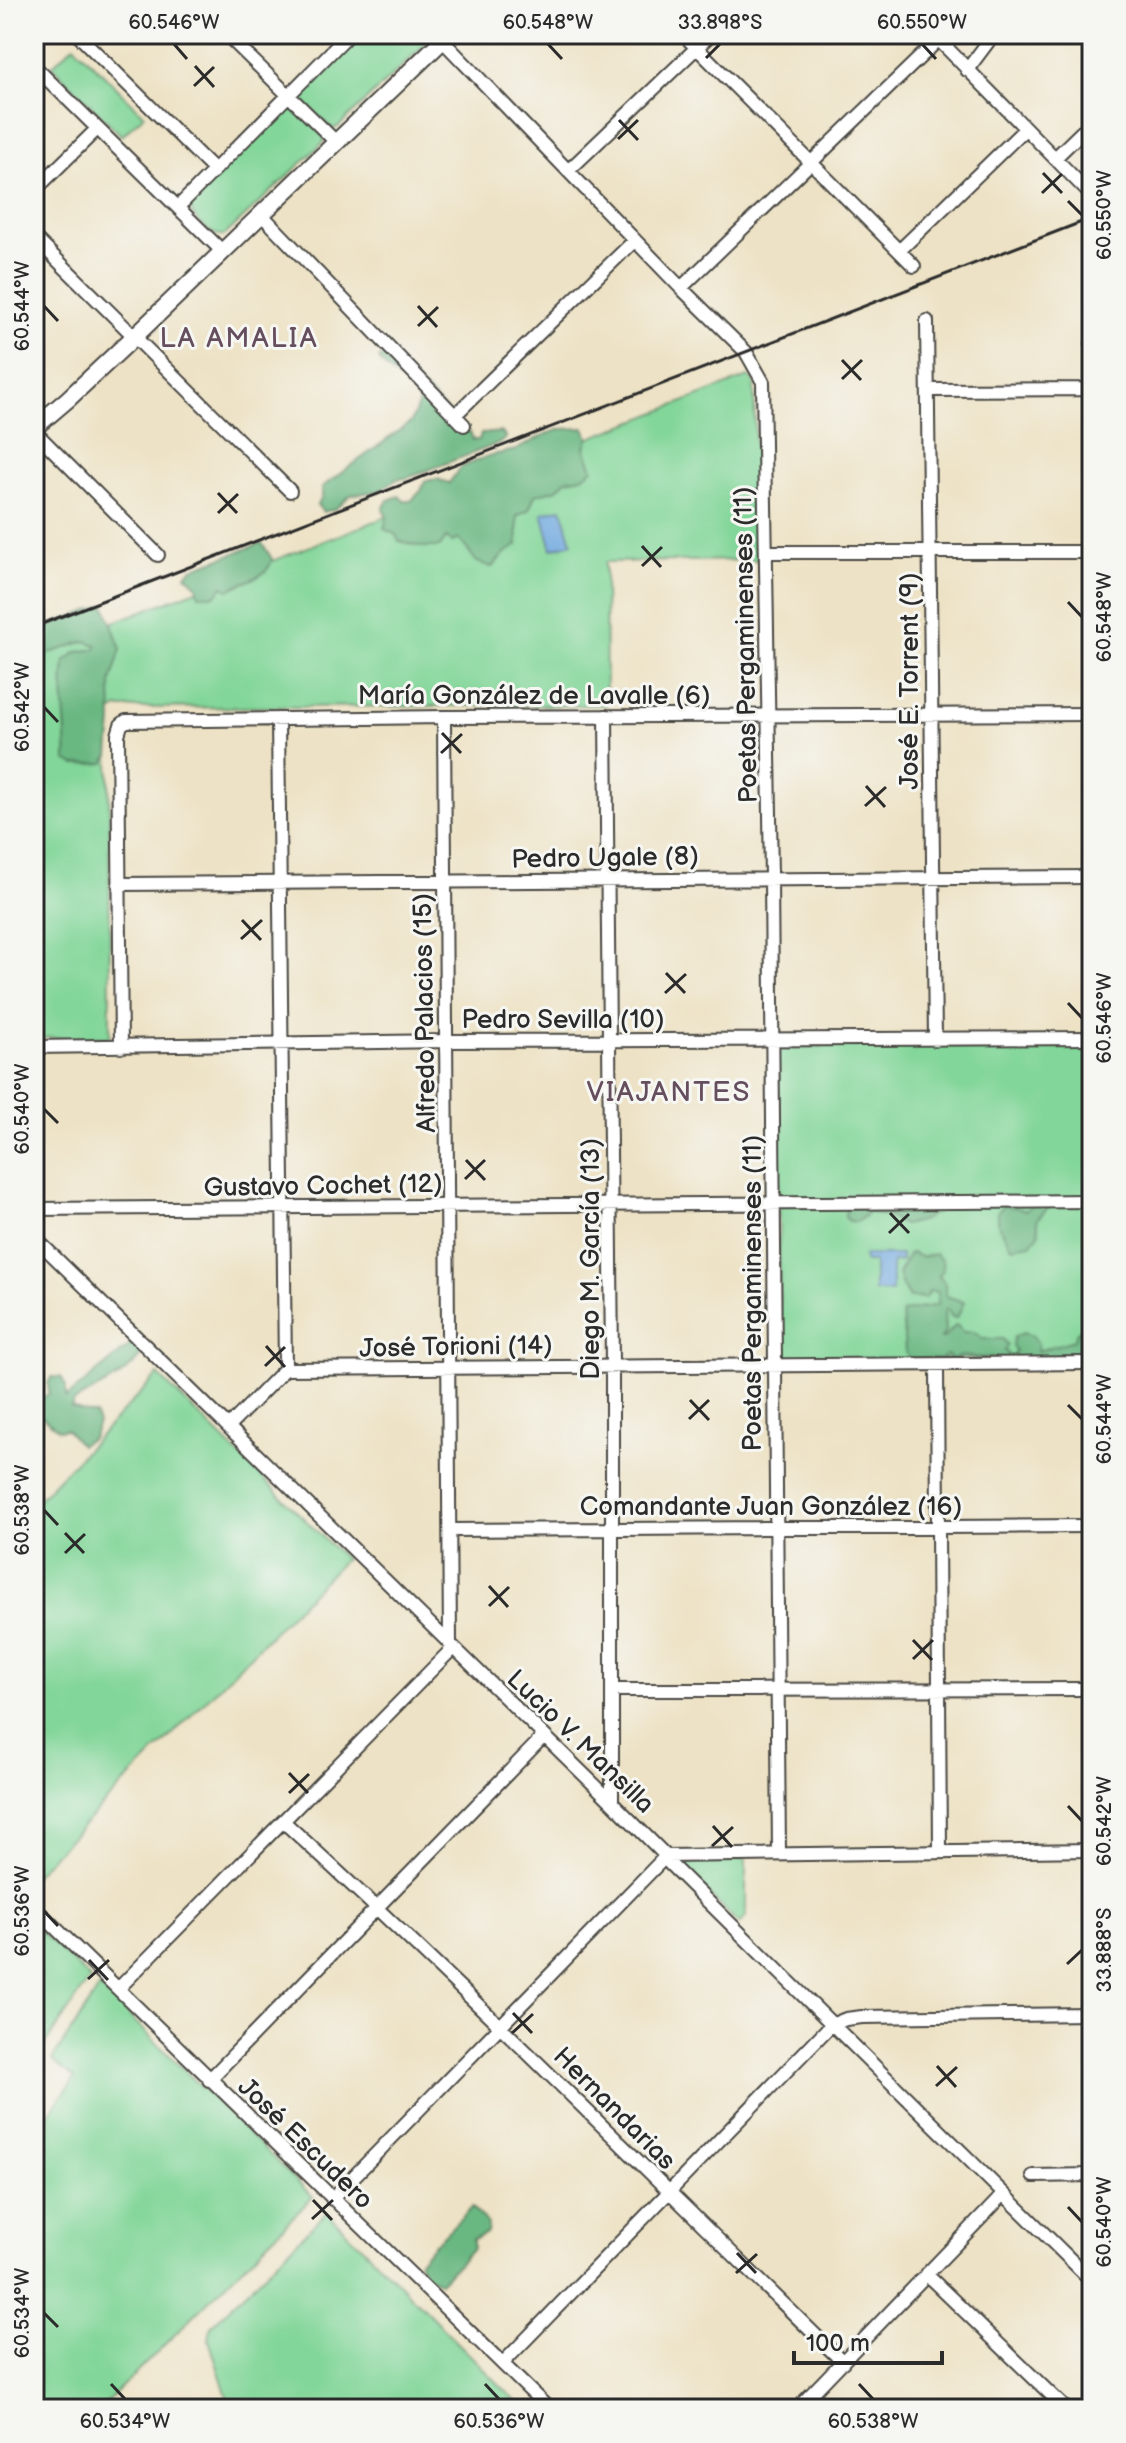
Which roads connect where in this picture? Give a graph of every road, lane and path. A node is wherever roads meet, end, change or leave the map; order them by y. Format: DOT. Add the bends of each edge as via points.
graph roads {
  1 [pos="77,34"];
  2 [pos="226,34"];
  3 [pos="349,34"];
  4 [pos="683,34"];
  5 [pos="711,34"];
  6 [pos="994,34"];
  7 [pos="446,37"];
  8 [pos="935,37"];
  9 [pos="696,48"];
  10 [pos="34,66"];
  11 [pos="967,70"];
  12 [pos="288,96"];
  13 [pos="1092,122"];
  14 [pos="97,129"];
  15 [pos="1025,129"];
  16 [pos="336,142"];
  17 [pos="1055,158"];
  18 [pos="811,162"];
  19 [pos="214,170"];
  20 [pos="568,171"];
  21 [pos="34,191"];
  22 [pos="1092,196"];
  23 [pos="178,207"];
  24 [pos="262,215"];
  25 [pos="34,237"];
  26 [pos="635,240"];
  27 [pos="899,251"];
  28 [pos="223,252"];
  29 [pos="914,266"];
  30 [pos="681,288"];
  31 [pos="927,321"];
  32 [pos="135,336"];
  33 [pos="1092,344"];
  34 [pos="1092,389"];
  35 [pos="929,390"];
  36 [pos="1092,420"];
  37 [pos="34,429"];
  38 [pos="290,491"];
  39 [pos="766,552"];
  40 [pos="930,552"];
  41 [pos="1092,552"];
  42 [pos="158,555"];
  43 [pos="1092,714"];
  44 [pos="932,715"];
  45 [pos="606,716"];
  46 [pos="767,716"];
  47 [pos="444,717"];
  48 [pos="278,719"];
  49 [pos="771,877"];
  50 [pos="933,877"];
  51 [pos="1092,877"];
  52 [pos="608,880"];
  53 [pos="445,881"];
  54 [pos="280,883"];
  55 [pos="119,884"];
  56 [pos="1092,1038"];
  57 [pos="772,1040"];
  58 [pos="935,1040"];
  59 [pos="447,1041"];
  60 [pos="610,1041"];
  61 [pos="281,1044"];
  62 [pos="34,1047"];
  63 [pos="121,1047"];
  64 [pos="1092,1201"];
  65 [pos="773,1202"];
  66 [pos="611,1203"];
  67 [pos="448,1205"];
  68 [pos="282,1207"];
  69 [pos="34,1209"];
  70 [pos="34,1237"];
  71 [pos="1092,1363"];
  72 [pos="937,1365"];
  73 [pos="612,1366"];
  74 [pos="774,1366"];
  75 [pos="449,1368"];
  76 [pos="285,1369"];
  77 [pos="229,1426"];
  78 [pos="1092,1526"];
  79 [pos="938,1527"];
  80 [pos="775,1528"];
  81 [pos="613,1529"];
  82 [pos="450,1530"];
  83 [pos="452,1646"];
  84 [pos="1092,1689"];
  85 [pos="614,1690"];
  86 [pos="777,1690"];
  87 [pos="939,1691"];
  88 [pos="544,1736"];
  89 [pos="612,1802"];
  90 [pos="284,1822"];
  91 [pos="1092,1850"];
  92 [pos="940,1852"];
  93 [pos="779,1854"];
  94 [pos="666,1856"];
  95 [pos="34,1907"];
  96 [pos="377,1907"];
  97 [pos="118,1989"];
  98 [pos="1092,2014"];
  99 [pos="499,2024"];
  100 [pos="831,2025"];
  101 [pos="209,2080"];
  102 [pos="1092,2175"];
  103 [pos="1033,2176"];
  104 [pos="669,2192"];
  105 [pos="1003,2195"];
  106 [pos="332,2199"];
  107 [pos="926,2274"];
  108 [pos="1092,2281"];
  109 [pos="843,2362"];
  110 [pos="503,2363"];
  111 [pos="549,2409"];
  112 [pos="797,2409"];
  113 [pos="1066,2409"];
  1 -- 19 [label="street"];
  2 -- 12 [label="street"];
  3 -- 12 [label="street"];
  4 -- 9 [label="street"];
  5 -- 9 [label="street"];
  6 -- 11 [label="street"];
  7 -- 16 [label="main road"];
  7 -- 20 [label="street, Poetas Pergaminenses (11)"];
  8 -- 11 [label="street"];
  8 -- 18 [label="street"];
  9 -- 18 [label="street"];
  9 -- 20 [label="street"];
  10 -- 14 [label="street"];
  11 -- 15 [label="street"];
  12 -- 16 [label="street"];
  12 -- 19 [label="street"];
  13 -- 17 [label="street"];
  14 -- 21 [label="street"];
  14 -- 23 [label="street"];
  15 -- 17 [label="street"];
  15 -- 27 [label="street"];
  16 -- 24 [label="main road"];
  17 -- 22 [label="street"];
  18 -- 27 [label="street"];
  18 -- 30 [label="street"];
  19 -- 23 [label="street"];
  20 -- 26 [label="street, Poetas Pergaminenses (11)"];
  23 -- 28 [label="street"];
  24 -- 26 [label="street" via="459,420"];
  24 -- 28 [label="main road"];
  25 -- 32 [label="street"];
  26 -- 30 [label="street, Poetas Pergaminenses (11)"];
  27 -- 29 [label="street"];
  28 -- 32 [label="main road"];
  30 -- 39 [label="street, Poetas Pergaminenses (11)" via="758,368 764,387"];
  31 -- 35 [label="street, José E. Torrent (9)"];
  32 -- 37 [label="main road"];
  32 -- 38 [label="street"];
  33 -- 34 [label="street"];
  34 -- 35 [label="street"];
  34 -- 36 [label="street"];
  35 -- 40 [label="street, José E. Torrent (9)"];
  37 -- 42 [label="street"];
  39 -- 40 [label="street"];
  39 -- 46 [label="street, Poetas Pergaminenses (11)"];
  40 -- 41 [label="street"];
  40 -- 44 [label="street, José E. Torrent (9)"];
  43 -- 44 [label="street, María González de Lavalle (6)"];
  44 -- 46 [label="street, María González de Lavalle (6)"];
  44 -- 50 [label="street, José E. Torrent (9)"];
  45 -- 46 [label="street, María González de Lavalle (6)"];
  45 -- 47 [label="street, María González de Lavalle (6)"];
  45 -- 52 [label="street, Diego M. García (13)"];
  46 -- 49 [label="street, Poetas Pergaminenses (11)"];
  47 -- 48 [label="street, María González de Lavalle (6)"];
  47 -- 53 [label="street, Alfredo Palacios (15)"];
  48 -- 54 [label="street"];
  48 -- 55 [label="street, María González de Lavalle (6)" via="131,720 121,725"];
  49 -- 50 [label="street, Pedro Ugale (8)"];
  49 -- 52 [label="street, Pedro Ugale (8)"];
  49 -- 57 [label="street, Poetas Pergaminenses (11)"];
  50 -- 51 [label="street, Pedro Ugale (8)"];
  50 -- 58 [label="street, José E. Torrent (9)"];
  52 -- 53 [label="street, Pedro Ugale (8)"];
  52 -- 60 [label="street, Diego M. García (13)"];
  53 -- 54 [label="street, Pedro Ugale (8)"];
  53 -- 59 [label="street, Alfredo Palacios (15)"];
  54 -- 55 [label="street, Pedro Ugale (8)"];
  54 -- 61 [label="street"];
  55 -- 63 [label="street"];
  56 -- 58 [label="street, Pedro Sevilla (10)"];
  57 -- 58 [label="street, Pedro Sevilla (10)"];
  57 -- 60 [label="street, Pedro Sevilla (10)"];
  57 -- 65 [label="street, Poetas Pergaminenses (11)"];
  59 -- 60 [label="street, Pedro Sevilla (10)"];
  59 -- 61 [label="street, Pedro Sevilla (10)"];
  59 -- 67 [label="street, Alfredo Palacios (15)"];
  60 -- 66 [label="street, Diego M. García (13)"];
  61 -- 63 [label="street, Pedro Sevilla (10)"];
  61 -- 68 [label="street"];
  62 -- 63 [label="street, Pedro Sevilla (10)"];
  64 -- 65 [label="street, Gustavo Cochet (12)"];
  65 -- 66 [label="street, Gustavo Cochet (12)"];
  65 -- 74 [label="street, Poetas Pergaminenses (11)"];
  66 -- 67 [label="street, Gustavo Cochet (12)"];
  66 -- 73 [label="street, Diego M. García (13)"];
  67 -- 68 [label="street, Gustavo Cochet (12)"];
  67 -- 75 [label="street, Alfredo Palacios (15)"];
  68 -- 69 [label="street, Gustavo Cochet (12)"];
  68 -- 76 [label="street"];
  70 -- 77 [label="street, Lucio V. Mansilla"];
  71 -- 72 [label="street, José Torioni (14)"];
  72 -- 74 [label="street, José Torioni (14)"];
  72 -- 79 [label="street"];
  73 -- 74 [label="street, José Torioni (14)"];
  73 -- 75 [label="street, José Torioni (14)"];
  73 -- 81 [label="street, Diego M. García (13)"];
  74 -- 80 [label="street, Poetas Pergaminenses (11)"];
  75 -- 76 [label="street, José Torioni (14)"];
  75 -- 82 [label="street, Alfredo Palacios (15)"];
  76 -- 77 [label="street"];
  77 -- 83 [label="street, Lucio V. Mansilla"];
  78 -- 79 [label="street, Comandante Juan González (16)"];
  79 -- 80 [label="street, Comandante Juan González (16)"];
  79 -- 87 [label="street"];
  80 -- 81 [label="street, Comandante Juan González (16)"];
  80 -- 86 [label="street, Poetas Pergaminenses (11)"];
  81 -- 82 [label="street, Comandante Juan González (16)"];
  81 -- 85 [label="street, Diego M. García (13)"];
  82 -- 83 [label="street, Alfredo Palacios (15)"];
  83 -- 88 [label="street, Lucio V. Mansilla"];
  83 -- 90 [label="street"];
  84 -- 87 [label="street"];
  85 -- 86 [label="street"];
  85 -- 89 [label="street, Diego M. García (13)"];
  86 -- 87 [label="street"];
  86 -- 93 [label="street, Poetas Pergaminenses (11)"];
  87 -- 92 [label="street"];
  88 -- 89 [label="street, Lucio V. Mansilla"];
  88 -- 96 [label="street"];
  89 -- 94 [label="street, Lucio V. Mansilla"];
  90 -- 96 [label="street, Hernandarias"];
  90 -- 97 [label="street"];
  91 -- 92 [label="street"];
  92 -- 93 [label="street"];
  93 -- 94 [label="street"];
  94 -- 99 [label="street"];
  94 -- 100 [label="street, Lucio V. Mansilla"];
  95 -- 97 [label="street, José Escudero"];
  96 -- 99 [label="street, Hernandarias"];
  96 -- 101 [label="street"];
  97 -- 101 [label="street, José Escudero"];
  98 -- 100 [label="street" via="862,2017"];
  99 -- 104 [label="street, Hernandarias"];
  99 -- 106 [label="street"];
  100 -- 104 [label="street"];
  100 -- 105 [label="street, Lucio V. Mansilla"];
  101 -- 106 [label="street, José Escudero"];
  102 -- 103 [label="street"];
  104 -- 109 [label="street, Hernandarias"];
  104 -- 110 [label="street"];
  105 -- 107 [label="street"];
  105 -- 108 [label="street, Lucio V. Mansilla"];
  106 -- 110 [label="street, José Escudero"];
  107 -- 109 [label="street"];
  107 -- 113 [label="street"];
  109 -- 112 [label="street"];
  110 -- 111 [label="street, José Escudero"];
}
